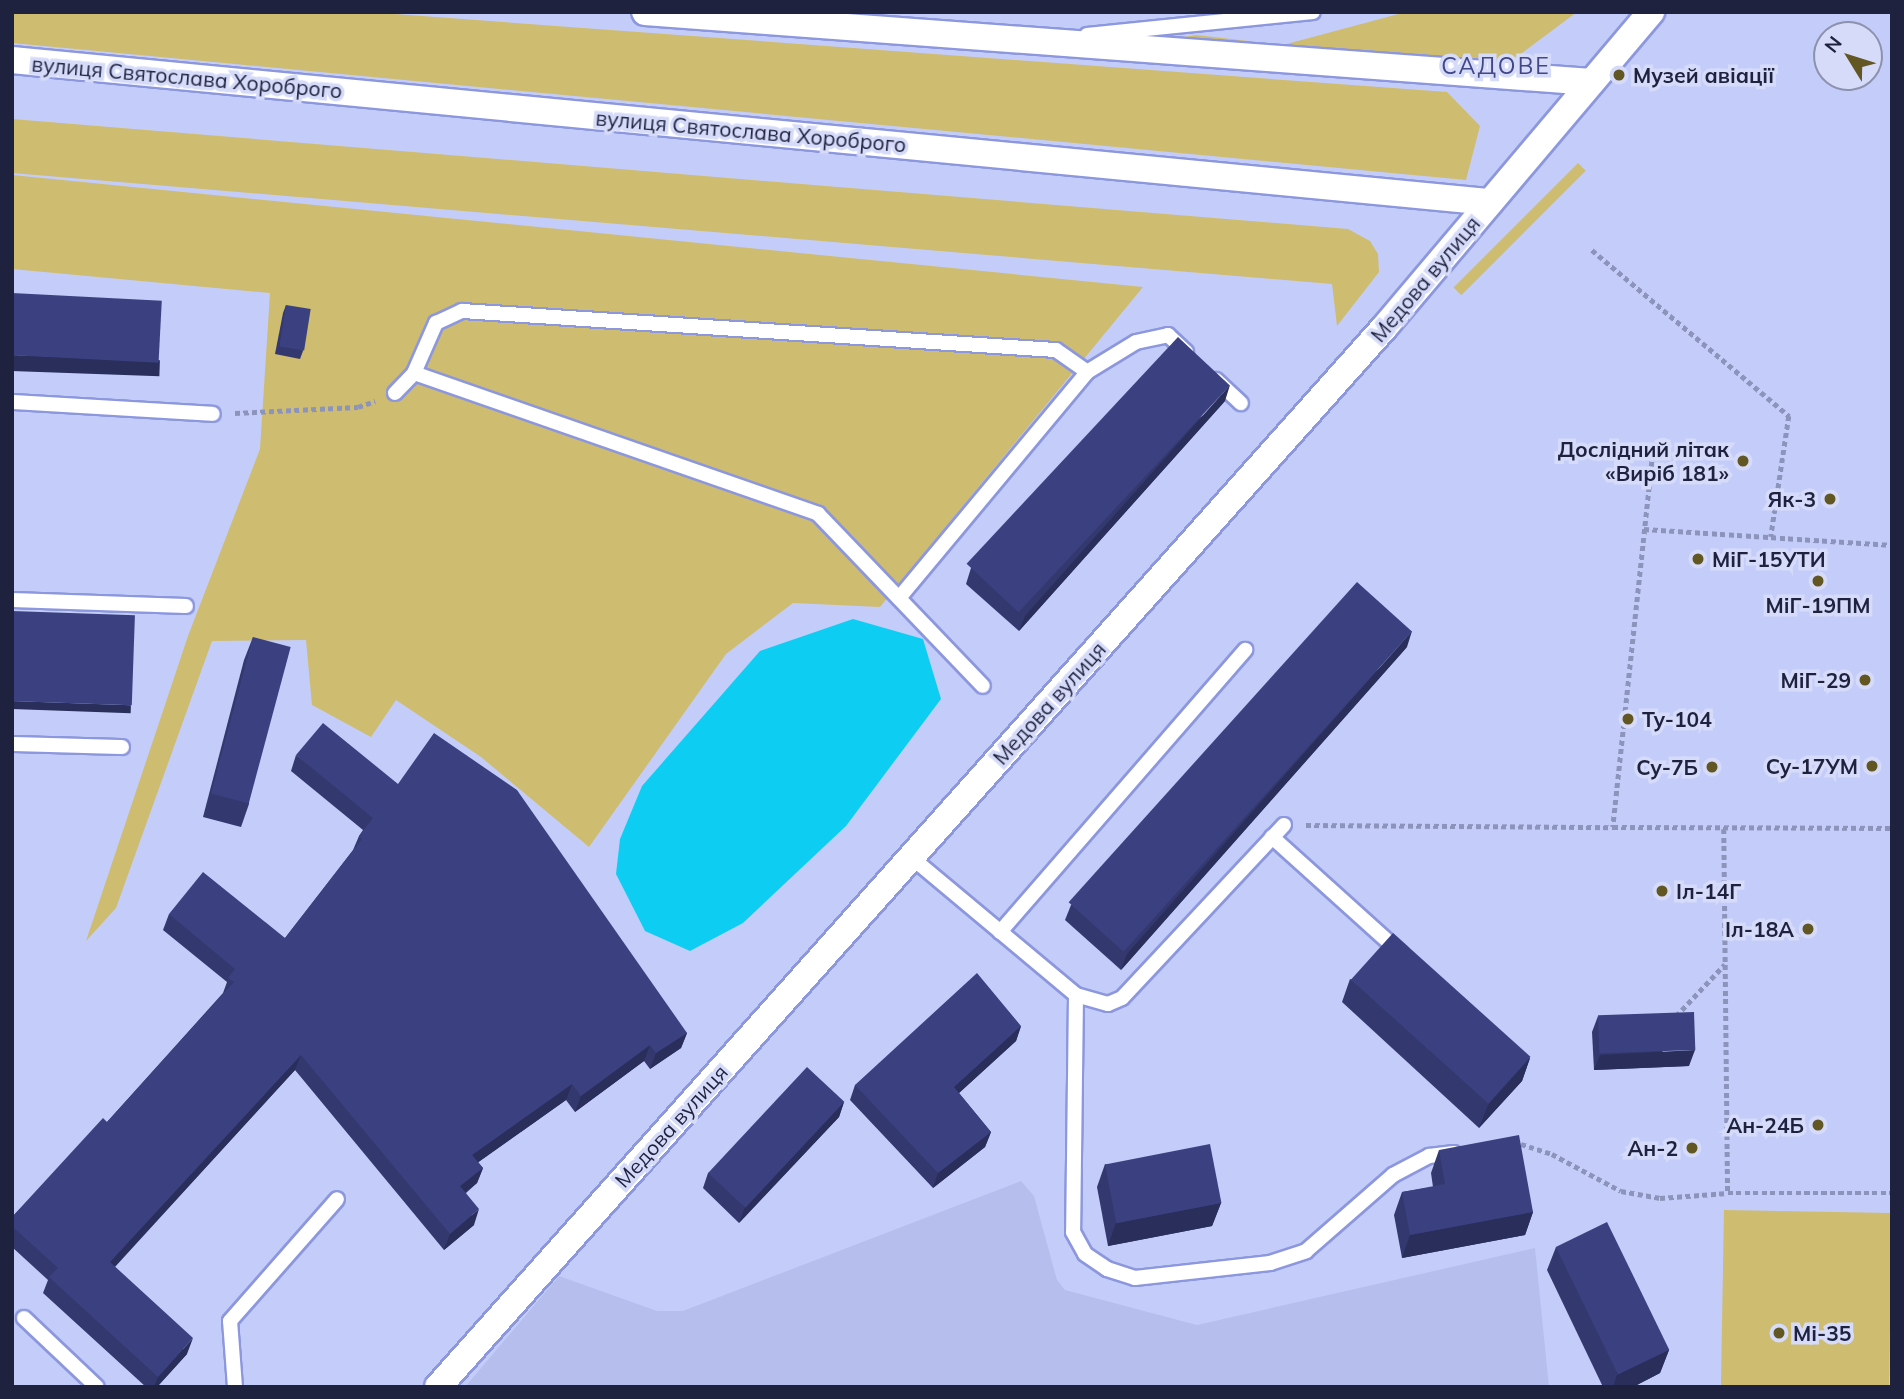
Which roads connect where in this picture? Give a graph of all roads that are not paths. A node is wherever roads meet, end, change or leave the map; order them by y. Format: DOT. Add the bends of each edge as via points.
graph roads {
  1 [pos="645,12"];
  2 [pos="1313,12"];
  3 [pos="1651,12"];
  4 [pos="733,15"];
  5 [pos="1044,41"];
  6 [pos="12,60"];
  7 [pos="1591,82"];
  8 [pos="1490,202"];
  9 [pos="1087,372"];
  10 [pos="414,373"];
  11 [pos="395,393"];
  12 [pos="12,402"];
  13 [pos="1241,403"];
  14 [pos="213,414"];
  15 [pos="899,598"];
  16 [pos="12,600"];
  17 [pos="186,606"];
  18 [pos="1245,650"];
  19 [pos="983,686"];
  20 [pos="12,744"];
  21 [pos="122,747"];
  22 [pos="1284,825"];
  23 [pos="1272,838"];
  24 [pos="911,857"];
  25 [pos="1000,932"];
  26 [pos="1414,966"];
  27 [pos="1076,995"];
  28 [pos="1468,1151"];
  29 [pos="337,1199"];
  30 [pos="24,1318"];
  31 [pos="97,1387"];
  32 [pos="235,1387"];
  33 [pos="438,1387"];
  1 -- 4 [label="street"];
  2 -- 5 [label="lane"];
  3 -- 7 [label="street, Медова вулиця"];
  4 -- 5 [label="street"];
  5 -- 7 [label="street"];
  6 -- 8 [label="street, вулиця Святослава Хороброго"];
  7 -- 8 [label="street, Медова вулиця"];
  8 -- 24 [label="street, Медова вулиця" via="1384,328"];
  9 -- 10 [label="lane" via="1056,350 462,311 436,323"];
  9 -- 13 [label="lane" via="1136,342 1168,335"];
  9 -- 15 [label="lane"];
  10 -- 11 [label="lane"];
  10 -- 15 [label="lane" via="818,514"];
  12 -- 14 [label="lane"];
  15 -- 19 [label="lane"];
  16 -- 17 [label="lane"];
  18 -- 25 [label="lane"];
  20 -- 21 [label="lane"];
  22 -- 23 [label="lane"];
  23 -- 26 [label="lane"];
  23 -- 27 [label="lane" via="1122,998 1108,1004"];
  24 -- 25 [label="lane"];
  24 -- 33 [label="street, Медова вулиця"];
  25 -- 27 [label="lane"];
  27 -- 28 [label="lane" via="1073,1231 1085,1254 1107,1269 1135,1278 1270,1263 1306,1251 1332,1233 1393,1175 1429,1156"];
  29 -- 32 [label="lane" via="230,1321"];
  30 -- 31 [label="lane"];
}
